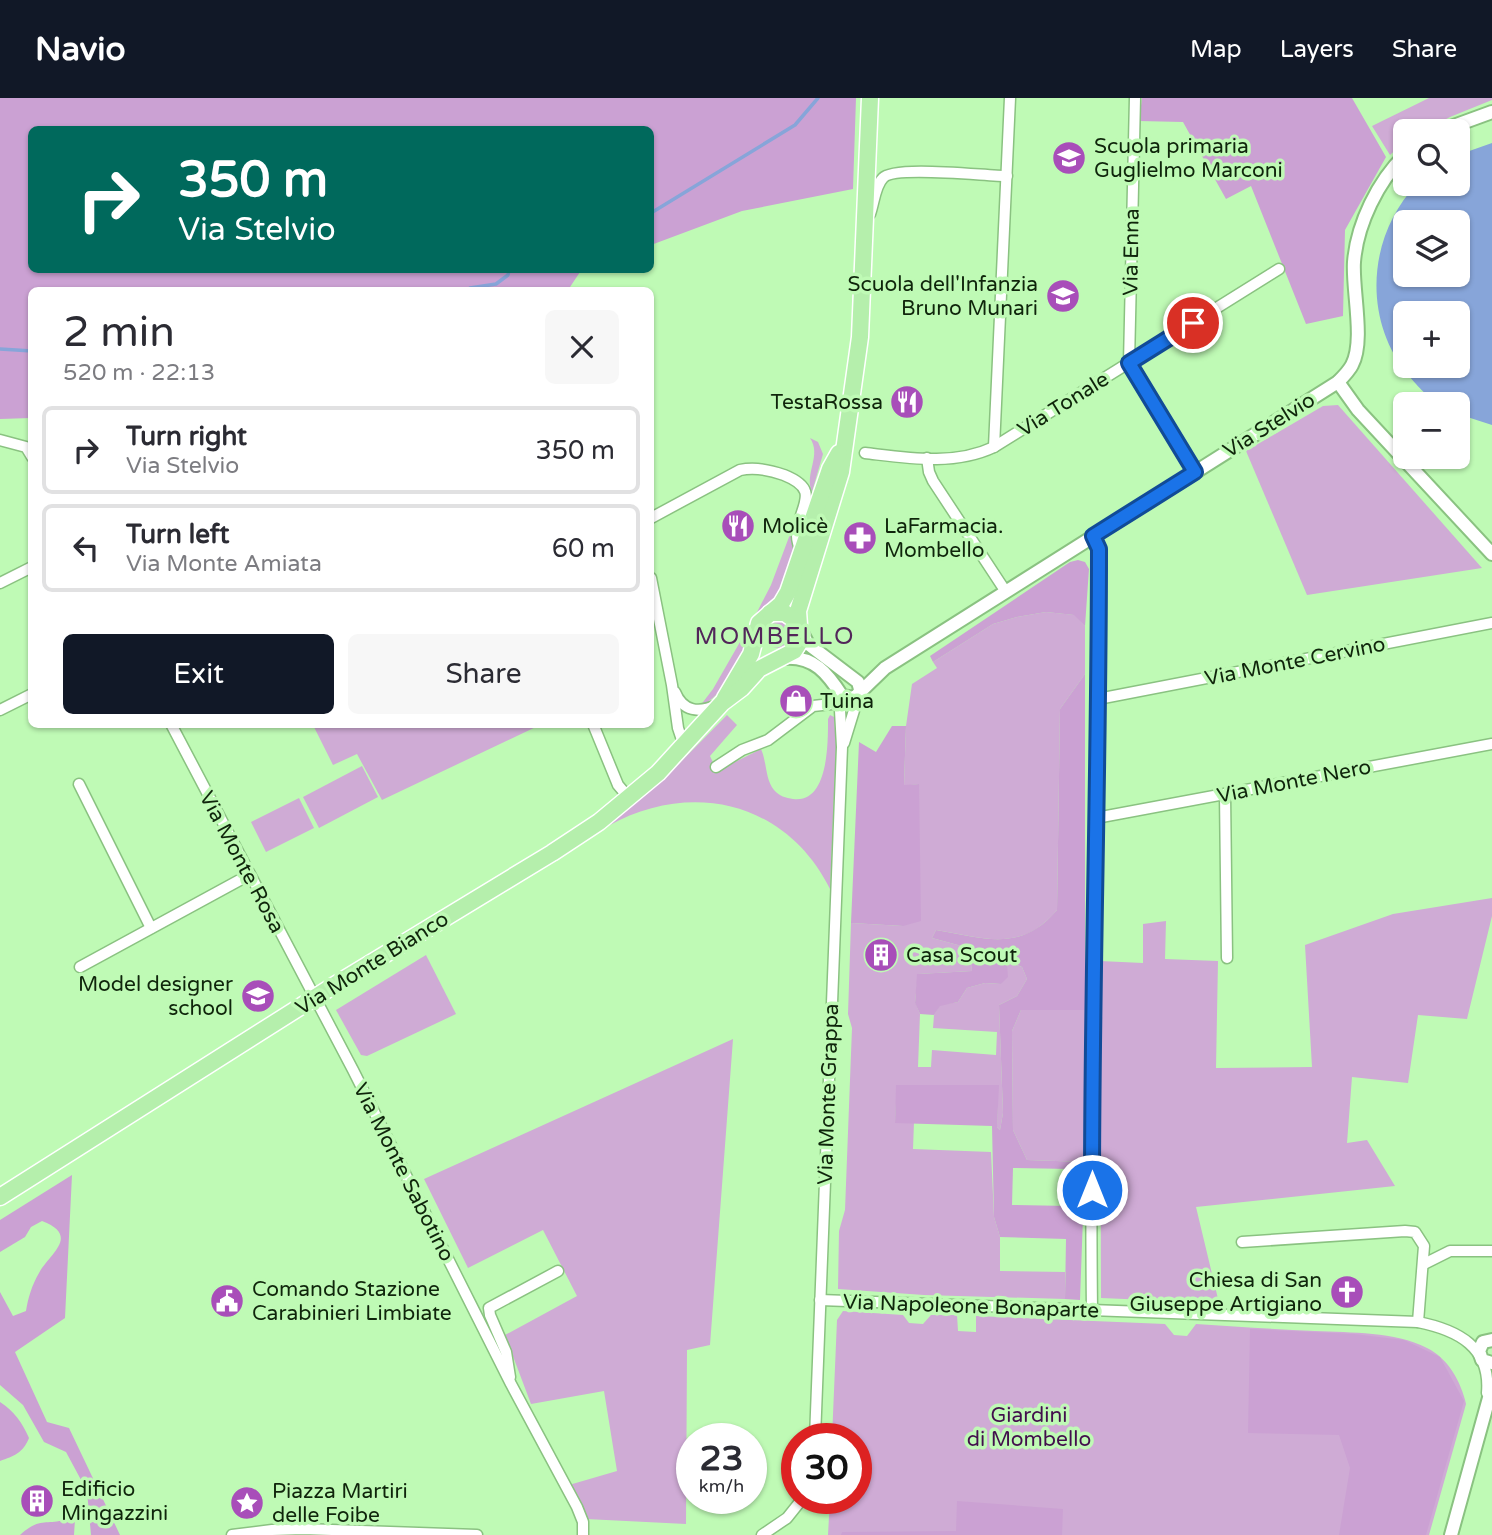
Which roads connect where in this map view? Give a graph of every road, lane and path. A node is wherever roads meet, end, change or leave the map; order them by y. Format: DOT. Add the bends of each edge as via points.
graph roads {
  1 [pos="870,98"];
  2 [pos="1010,98"];
  3 [pos="1135,98"];
  4 [pos="1492,112"];
  5 [pos="1470,120"];
  6 [pos="1393,170"];
  7 [pos="1007,176"];
  8 [pos="865,226"];
  9 [pos="1279,269"];
  10 [pos="1129,363"];
  11 [pos="1338,382"];
  12 [pos="0,440"];
  13 [pos="844,443"];
  14 [pos="994,447"];
  15 [pos="28,452"];
  16 [pos="865,453"];
  17 [pos="927,458"];
  18 [pos="1195,472"];
  19 [pos="654,516"];
  20 [pos="1093,536"];
  21 [pos="801,554"];
  22 [pos="1492,554"];
  23 [pos="28,569"];
  24 [pos="0,583"];
  25 [pos="1006,592"];
  26 [pos="654,593"];
  27 [pos="770,614"];
  28 [pos="1492,623"];
  29 [pos="799,627"];
  30 [pos="755,637"];
  31 [pos="782,658"];
  32 [pos="841,668"];
  33 [pos="885,668"];
  34 [pos="672,685"];
  35 [pos="859,694"];
  36 [pos="28,696"];
  37 [pos="840,697"];
  38 [pos="1098,699"];
  39 [pos="722,703"];
  40 [pos="0,710"];
  41 [pos="173,728"];
  42 [pos="595,728"];
  43 [pos="1492,744"];
  44 [pos="684,746"];
  45 [pos="842,750"];
  46 [pos="716,767"];
  47 [pos="79,784"];
  48 [pos="1225,794"];
  49 [pos="629,798"];
  50 [pos="1096,818"];
  51 [pos="249,875"];
  52 [pos="151,928"];
  53 [pos="1227,958"];
  54 [pos="80,967"];
  55 [pos="314,999"];
  56 [pos="0,1197"];
  57 [pos="1242,1242"];
  58 [pos="1492,1251"];
  59 [pos="1424,1264"];
  60 [pos="558,1271"];
  61 [pos="820,1300"];
  62 [pos="1092,1310"];
  63 [pos="1418,1322"];
  64 [pos="1492,1340"];
  65 [pos="1486,1361"];
  66 [pos="512,1384"];
  67 [pos="1492,1387"];
  68 [pos="1486,1405"];
  69 [pos="816,1423"];
  70 [pos="790,1514"];
  71 [pos="232,1535"];
  72 [pos="477,1535"];
  73 [pos="583,1535"];
  74 [pos="762,1535"];
  75 [pos="1451,1535"];
  1 -- 8 [label="main road"];
  2 -- 7 [label="street"];
  3 -- 10 [label="street, Via Enna"];
  4 -- 5 [label="street"];
  6 -- 11 [label="street, Via Stelvio" via="1380,187 1358,242 1354,261 1357,344 1353,364"];
  7 -- 8 [label="street" via="889,173 879,184"];
  7 -- 14 [label="street"];
  8 -- 13 [label="main road" via="860,337"];
  9 -- 10 [label="street, Via Tonale"];
  10 -- 14 [label="street, Via Tonale"];
  10 -- 18 [label="street"];
  11 -- 18 [label="street, Via Stelvio"];
  11 -- 22 [label="street" via="1358,410"];
  12 -- 15 [label="street"];
  13 -- 21 [label="main road" via="830,469"];
  13 -- 29 [label="main road" via="838,482 798,611"];
  14 -- 17 [label="street, Via Tonale" via="960,459"];
  16 -- 17 [label="street, Via Tonale"];
  17 -- 25 [label="street" via="933,481"];
  18 -- 20 [label="street, Via Stelvio"];
  19 -- 21 [label="street" via="740,470 770,471 800,483 806,492 797,537"];
  20 -- 25 [label="street, Via Stelvio"];
  20 -- 38 [label="street" via="1099,549"];
  21 -- 27 [label="main road" via="788,592"];
  23 -- 24 [label="street"];
  25 -- 33 [label="street, Via Stelvio"];
  26 -- 34 [label="street"];
  27 -- 29 [label="main road" via="785,613"];
  27 -- 30 [label="main road" via="759,622"];
  28 -- 38 [label="street, Via Monte Cervino"];
  29 -- 31 [label="main road" via="797,648"];
  29 -- 32 [label="street" via="808,644"];
  30 -- 31 [label="main road" via="764,653"];
  30 -- 39 [label="main road, Via Monte Bianco" via="750,656"];
  31 -- 37 [label="street" via="814,665 831,677"];
  31 -- 39 [label="main road, Via Monte Bianco" via="764,665"];
  32 -- 33 [label="street, Via Stelvio" via="857,674"];
  32 -- 35 [label="street" via="858,681"];
  33 -- 35 [label="street, Via Stelvio"];
  34 -- 39 [label="street" via="678,699 692,710"];
  34 -- 44 [label="street"];
  35 -- 37 [label="street"];
  35 -- 45 [label="street, Via Monte Grappa"];
  36 -- 40 [label="street"];
  37 -- 45 [label="street, Via Monte Grappa"];
  37 -- 46 [label="street" via="813,706 768,740"];
  38 -- 50 [label="street"];
  39 -- 44 [label="main road, Via Monte Bianco"];
  41 -- 51 [label="street, Via Monte Rosa"];
  42 -- 49 [label="street" via="618,785"];
  43 -- 48 [label="street, Via Monte Nero"];
  44 -- 49 [label="main road, Via Monte Bianco"];
  45 -- 61 [label="street, Via Monte Grappa"];
  47 -- 52 [label="street"];
  48 -- 50 [label="street, Via Monte Nero"];
  48 -- 53 [label="street"];
  49 -- 55 [label="main road, Via Monte Bianco" via="552,853"];
  50 -- 62 [label="street"];
  51 -- 52 [label="street"];
  51 -- 55 [label="street, Via Monte Rosa"];
  52 -- 54 [label="street"];
  55 -- 56 [label="main road, Via Monte Bianco"];
  55 -- 66 [label="street, Via Monte Sabotino"];
  57 -- 59 [label="street" via="1415,1232 1424,1246"];
  58 -- 59 [label="street" via="1450,1251"];
  59 -- 63 [label="street"];
  60 -- 66 [label="street" via="489,1308 506,1352"];
  61 -- 62 [label="street, Via Napoleone Bonaparte"];
  61 -- 69 [label="street, Via Monte Grappa"];
  62 -- 63 [label="street, Via Napoleone Bonaparte"];
  63 -- 65 [label="street, Via Napoleone Bonaparte" via="1458,1334"];
  64 -- 65 [label="street" via="1479,1351"];
  65 -- 68 [label="street"];
  66 -- 73 [label="street, Via Monte Sabotino" via="577,1507"];
  67 -- 68 [label="street"];
  68 -- 75 [label="street"];
  70 -- 74 [label="street"];
  71 -- 72 [label="street" via="303,1529"];
}
